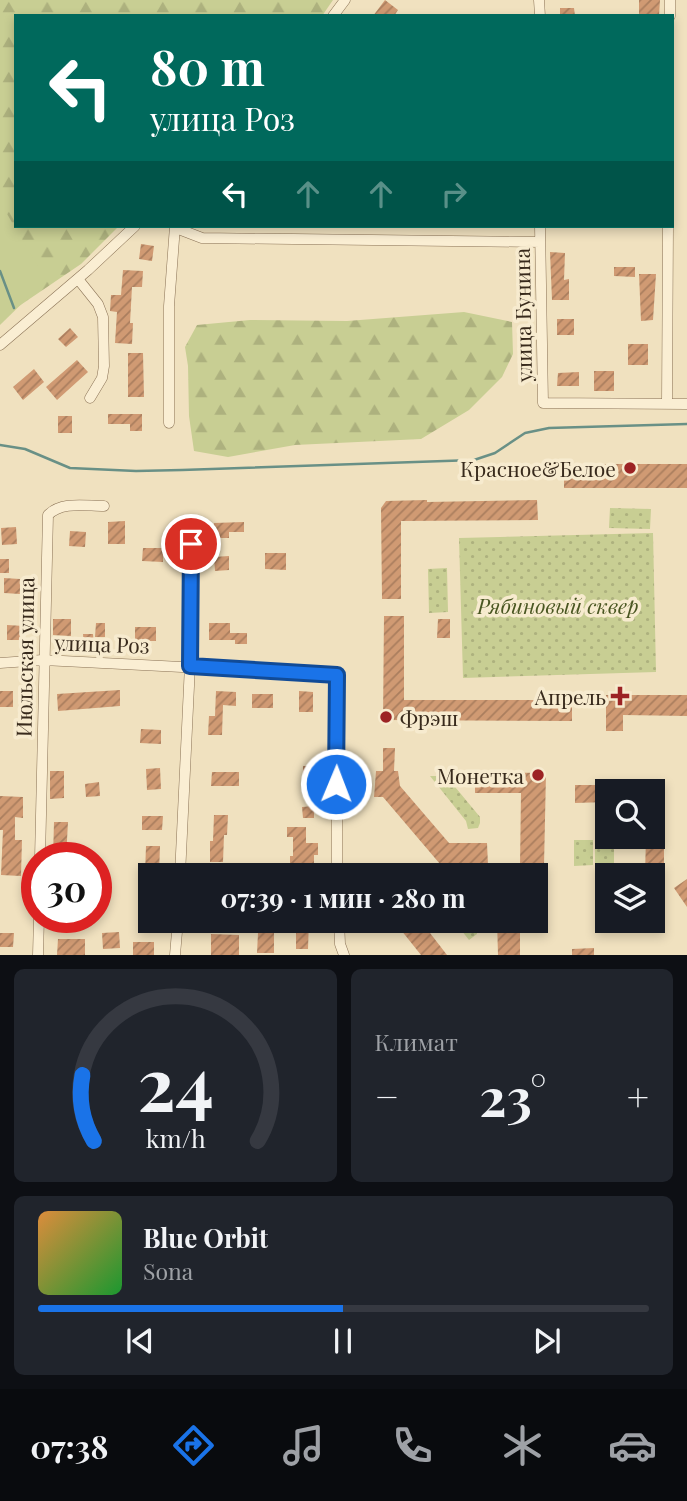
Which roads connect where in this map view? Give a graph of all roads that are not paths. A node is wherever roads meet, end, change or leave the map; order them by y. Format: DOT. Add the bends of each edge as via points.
graph roads {
  1 [pos="345,0"];
  2 [pos="334,14"];
  3 [pos="133,228"];
  4 [pos="176,228"];
  5 [pos="178,228"];
  6 [pos="540,228"];
  7 [pos="668,228"];
  8 [pos="540,242"];
  9 [pos="78,279"];
  10 [pos="0,345"];
  11 [pos="90,398"];
  12 [pos="667,404"];
  13 [pos="687,404"];
  14 [pos="169,423"];
  15 [pos="104,506"];
  16 [pos="191,544"];
  17 [pos="43,660"];
  18 [pos="0,663"];
  19 [pos="190,666"];
  20 [pos="40,842"];
  21 [pos="181,863"];
  22 [pos="337,863"];
  23 [pos="39,933"];
  24 [pos="177,933"];
  25 [pos="340,933"];
  26 [pos="38,955"];
  27 [pos="175,955"];
  28 [pos="344,955"];
  1 -- 2 [label="street"];
  3 -- 9 [label="street"];
  4 -- 14 [label="street" via="169,306"];
  5 -- 8 [label="street" via="202,238"];
  6 -- 8 [label="street, улица Бунина"];
  7 -- 12 [label="street"];
  8 -- 12 [label="street, улица Бунина" via="543,403"];
  9 -- 10 [label="street"];
  9 -- 11 [label="street" via="103,317 104,366"];
  12 -- 13 [label="street"];
  15 -- 17 [label="street, Июльская улица" via="66,505 48,515"];
  16 -- 19 [label="street"];
  17 -- 18 [label="street, улица Роз"];
  17 -- 19 [label="street, улица Роз"];
  17 -- 20 [label="street, Июльская улица"];
  19 -- 21 [label="street"];
  19 -- 22 [label="street, улица Роз" via="337,675"];
  23 -- 26 [label="street"];
  24 -- 27 [label="street"];
  25 -- 28 [label="street"];
}
